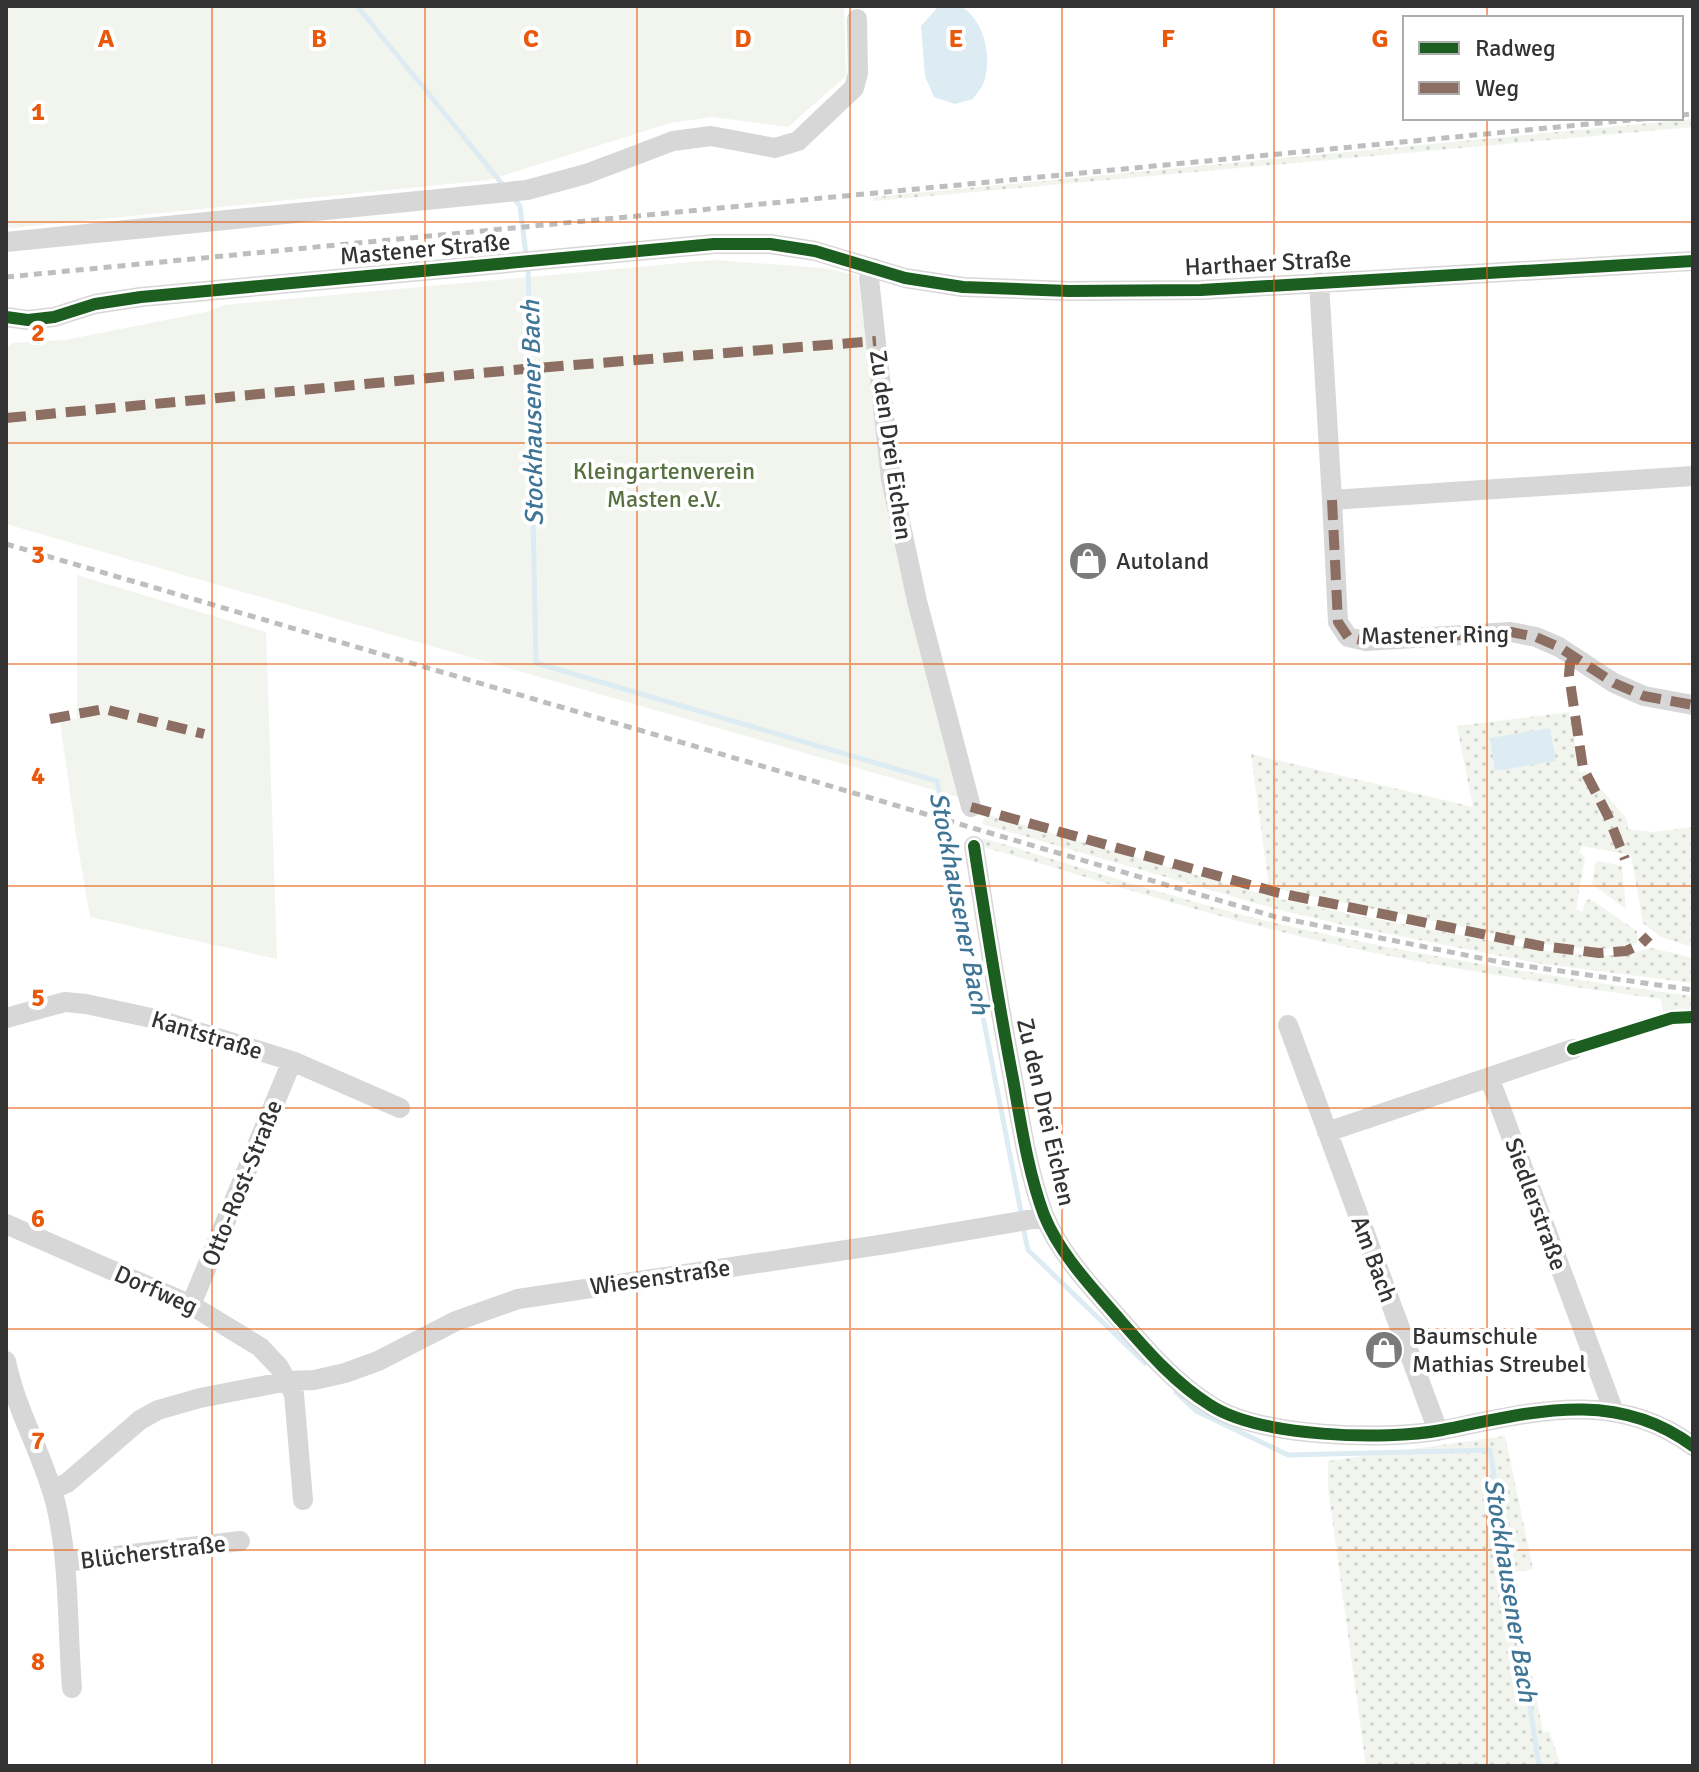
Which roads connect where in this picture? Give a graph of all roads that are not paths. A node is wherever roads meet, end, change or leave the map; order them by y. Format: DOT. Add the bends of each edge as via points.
graph roads {
  1 [pos="857,19"];
  2 [pos="6,242"];
  3 [pos="848,260"];
  4 [pos="1693,261"];
  5 [pos="874,268"];
  6 [pos="1319,282"];
  7 [pos="6,317"];
  8 [pos="1693,476"];
  9 [pos="1332,500"];
  10 [pos="1693,705"];
  11 [pos="971,807"];
  12 [pos="974,846"];
  13 [pos="6,1018"];
  14 [pos="1288,1025"];
  15 [pos="1573,1049"];
  16 [pos="292,1061"];
  17 [pos="1489,1077"];
  18 [pos="400,1108"];
  19 [pos="1327,1132"];
  20 [pos="1031,1220"];
  21 [pos="6,1224"];
  22 [pos="191,1305"];
  23 [pos="6,1361"];
  24 [pos="288,1381"];
  25 [pos="1614,1412"];
  26 [pos="1438,1431"];
  27 [pos="1693,1446"];
  28 [pos="52,1490"];
  29 [pos="303,1500"];
  30 [pos="240,1541"];
  31 [pos="65,1562"];
  32 [pos="72,1688"];
  1 -- 2 [label="street, Mastener Straße" via="854,88 798,141 775,148 711,136 673,141 586,174 496,195"];
  3 -- 5 [label="street, Harthaer Straße"];
  3 -- 7 [label="street, Mastener Straße" via="770,244 714,244 141,297 54,317"];
  4 -- 6 [label="street, Harthaer Straße"];
  5 -- 6 [label="street, Harthaer Straße" via="933,283 1006,290 1201,290"];
  5 -- 11 [label="street, Zu den Drei Eichen" via="869,279 891,479"];
  6 -- 9 [label="street, Mastener Ring"];
  8 -- 9 [label="street"];
  9 -- 10 [label="street, Mastener Ring" via="1338,622 1348,637 1366,641 1511,632 1559,647 1644,696"];
  12 -- 20 [label="street, Zu den Drei Eichen" via="1022,1130"];
  13 -- 16 [label="street, Kantstraße" via="65,1002 86,1004 156,1019"];
  14 -- 19 [label="street, Am Bach"];
  15 -- 17 [label="street"];
  16 -- 18 [label="street, Kantstraße"];
  16 -- 22 [label="street, Otto-Rost-Straße"];
  17 -- 19 [label="street"];
  17 -- 25 [label="street, Siedlerstraße"];
  19 -- 26 [label="street, Am Bach"];
  20 -- 24 [label="street, Wiesenstraße" via="518,1299 456,1321 345,1373"];
  20 -- 26 [label="street, Zu den Drei Eichen" via="1062,1248 1146,1349 1212,1407 1302,1431"];
  21 -- 22 [label="street, Dorfweg"];
  22 -- 24 [label="street, Dorfweg" via="260,1347"];
  23 -- 28 [label="street, Blücherstraße"];
  24 -- 28 [label="street, Wiesenstraße" via="158,1410"];
  24 -- 29 [label="street" via="294,1394"];
  25 -- 26 [label="street, Zu den Drei Eichen" via="1536,1411"];
  25 -- 27 [label="street, Zu den Drei Eichen" via="1657,1425"];
  28 -- 31 [label="street, Blücherstraße"];
  30 -- 31 [label="street, Blücherstraße"];
  31 -- 32 [label="street, Blücherstraße"];
}
